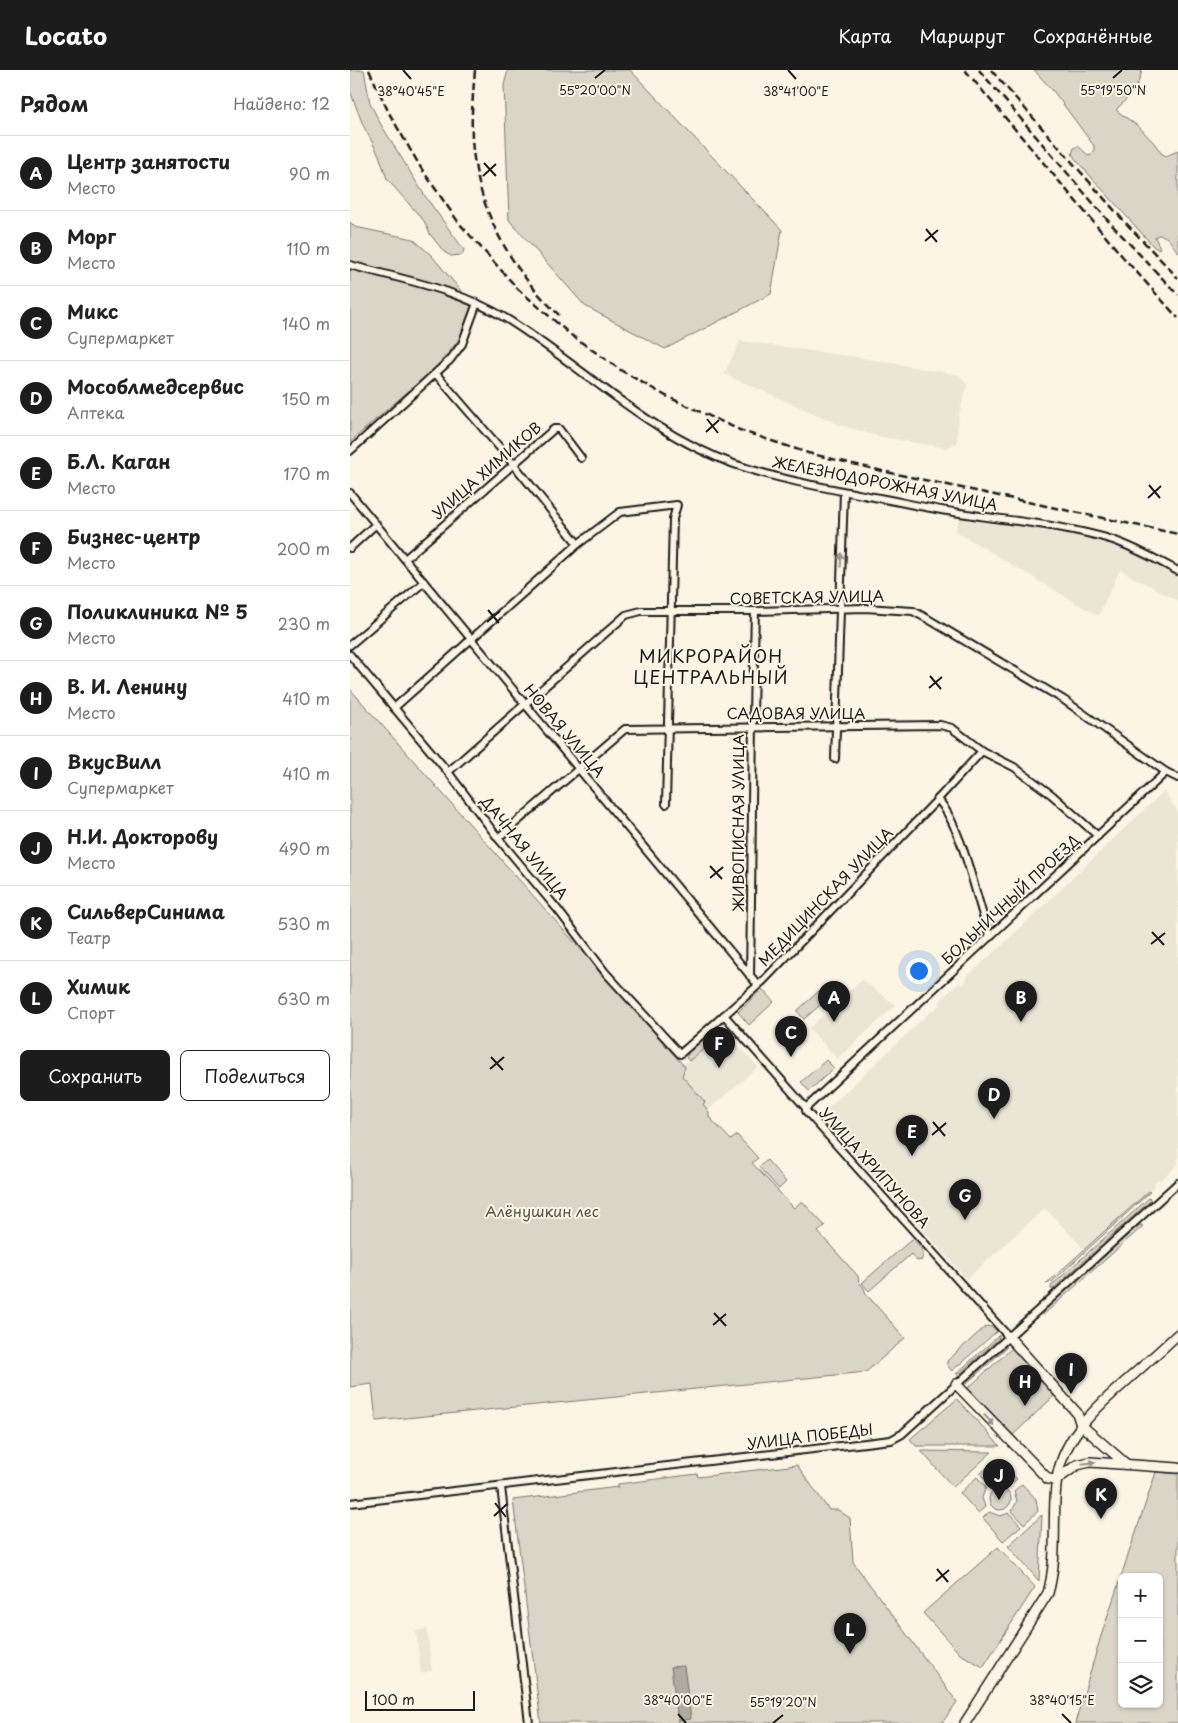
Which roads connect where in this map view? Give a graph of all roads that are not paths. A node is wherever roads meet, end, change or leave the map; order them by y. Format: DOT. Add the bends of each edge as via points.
graph roads {
  1 [pos="350,265"];
  2 [pos="477,303"];
  3 [pos="436,374"];
  4 [pos="350,451"];
  5 [pos="581,458"];
  6 [pos="513,465"];
  7 [pos="844,492"];
  8 [pos="350,493"];
  9 [pos="376,524"];
  10 [pos="578,544"];
  11 [pos="350,548"];
  12 [pos="405,559"];
  13 [pos="1178,572"];
  14 [pos="424,582"];
  15 [pos="840,609"];
  16 [pos="672,611"];
  17 [pos="756,611"];
  18 [pos="471,639"];
  19 [pos="350,645"];
  20 [pos="350,656"];
  21 [pos="525,704"];
  22 [pos="394,708"];
  23 [pos="752,726"];
  24 [pos="667,727"];
  25 [pos="837,727"];
  26 [pos="982,751"];
  27 [pos="835,759"];
  28 [pos="578,768"];
  29 [pos="448,772"];
  30 [pos="1166,772"];
  31 [pos="1178,778"];
  32 [pos="938,799"];
  33 [pos="666,804"];
  34 [pos="1098,836"];
  35 [pos="498,838"];
  36 [pos="990,937"];
  37 [pos="750,976"];
  38 [pos="758,985"];
  39 [pos="724,1015"];
  40 [pos="680,1054"];
  41 [pos="806,1108"];
  42 [pos="1178,1184"];
  43 [pos="1178,1334"];
  44 [pos="1008,1336"];
  45 [pos="956,1384"];
  46 [pos="1081,1425"];
  47 [pos="1126,1465"];
  48 [pos="1178,1468"];
  49 [pos="1056,1480"];
  50 [pos="501,1487"];
  51 [pos="350,1504"];
  52 [pos="530,1723"];
  53 [pos="966,1723"];
  1 -- 2 [label="street, ЖЕЛЕЗНОДОРОЖНАЯ УЛИЦА" via="417,281"];
  2 -- 3 [label="street" via="462,344"];
  2 -- 7 [label="street, ЖЕЛЕЗНОДОРОЖНАЯ УЛИЦА" via="508,320 689,444 772,476"];
  3 -- 4 [label="street"];
  3 -- 6 [label="street"];
  5 -- 6 [label="street, УЛИЦА ХИМИКОВ" via="559,429 554,428"];
  6 -- 10 [label="street"];
  6 -- 12 [label="street, УЛИЦА ХИМИКОВ"];
  7 -- 13 [label="street, ЖЕЛЕЗНОДОРОЖНАЯ УЛИЦА" via="954,512 1052,525 1114,540 1152,556"];
  15 -- 7 [label="street, one-way"];
  8 -- 9 [label="street, НОВАЯ УЛИЦА"];
  9 -- 11 [label="street"];
  9 -- 12 [label="street, НОВАЯ УЛИЦА"];
  10 -- 16 [label="street" via="620,512 677,505"];
  10 -- 18 [label="street"];
  12 -- 14 [label="street, НОВАЯ УЛИЦА"];
  14 -- 18 [label="street, НОВАЯ УЛИЦА"];
  14 -- 19 [label="street"];
  15 -- 17 [label="street, СОВЕТСКАЯ УЛИЦА"];
  15 -- 25 [label="street"];
  15 -- 30 [label="street, СОВЕТСКАЯ УЛИЦА" via="913,611 1064,700"];
  16 -- 17 [label="street, СОВЕТСКАЯ УЛИЦА"];
  16 -- 21 [label="street, СОВЕТСКАЯ УЛИЦА" via="641,611 626,615"];
  16 -- 24 [label="street"];
  17 -- 23 [label="street, ЖИВОПИСНАЯ УЛИЦА"];
  18 -- 21 [label="street, НОВАЯ УЛИЦА"];
  18 -- 22 [label="street"];
  20 -- 22 [label="street, ДАЧНАЯ УЛИЦА"];
  21 -- 28 [label="street, НОВАЯ УЛИЦА"];
  21 -- 29 [label="street, СОВЕТСКАЯ УЛИЦА"];
  22 -- 29 [label="street, ДАЧНАЯ УЛИЦА"];
  23 -- 24 [label="street, САДОВАЯ УЛИЦА"];
  23 -- 25 [label="street, САДОВАЯ УЛИЦА"];
  23 -- 37 [label="street, ЖИВОПИСНАЯ УЛИЦА"];
  24 -- 28 [label="street, САДОВАЯ УЛИЦА" via="625,729"];
  24 -- 33 [label="street"];
  25 -- 26 [label="street, САДОВАЯ УЛИЦА" via="940,725 962,734"];
  25 -- 27 [label="street"];
  26 -- 32 [label="street, МЕДИЦИНСКАЯ УЛИЦА"];
  26 -- 34 [label="street, САДОВАЯ УЛИЦА" via="1014,767"];
  28 -- 35 [label="street, САДОВАЯ УЛИЦА"];
  28 -- 37 [label="street, НОВАЯ УЛИЦА"];
  29 -- 35 [label="street, ДАЧНАЯ УЛИЦА"];
  30 -- 31 [label="street, СОВЕТСКАЯ УЛИЦА"];
  30 -- 34 [label="street, БОЛЬНИЧНЫЙ ПРОЕЗД"];
  32 -- 36 [label="street" via="961,844"];
  32 -- 38 [label="street, МЕДИЦИНСКАЯ УЛИЦА"];
  34 -- 36 [label="street, БОЛЬНИЧНЫЙ ПРОЕЗД"];
  35 -- 40 [label="street, ДАЧНАЯ УЛИЦА" via="605,972"];
  36 -- 41 [label="street, БОЛЬНИЧНЫЙ ПРОЕЗД"];
  37 -- 38 [label="street, НОВАЯ УЛИЦА"];
  38 -- 39 [label="street, МЕДИЦИНСКАЯ УЛИЦА"];
  39 -- 40 [label="street, МЕДИЦИНСКАЯ УЛИЦА"];
  39 -- 41 [label="street, УЛИЦА ХРИПУНОВА"];
  41 -- 44 [label="street, УЛИЦА ХРИПУНОВА" via="806,1112"];
  42 -- 44 [label="street, УЛИЦА ПОБЕДЫ"];
  43 -- 46 [label="main road"];
  44 -- 45 [label="street, УЛИЦА ПОБЕДЫ"];
  44 -- 46 [label="main road" via="1078,1413"];
  45 -- 49 [label="main road, one-way" via="1048,1479"];
  45 -- 50 [label="street, УЛИЦА ПОБЕДЫ" via="902,1434 891,1440"];
  46 -- 47 [label="main road"];
  46 -- 49 [label="main road" via="1063,1456"];
  47 -- 48 [label="main road"];
  49 -- 47 [label="main road, one-way" via="1082,1463"];
  49 -- 53 [label="main road" via="1053,1570 1048,1592"];
  50 -- 51 [label="street, УЛИЦА ПОБЕДЫ"];
  50 -- 52 [label="street"];
}
